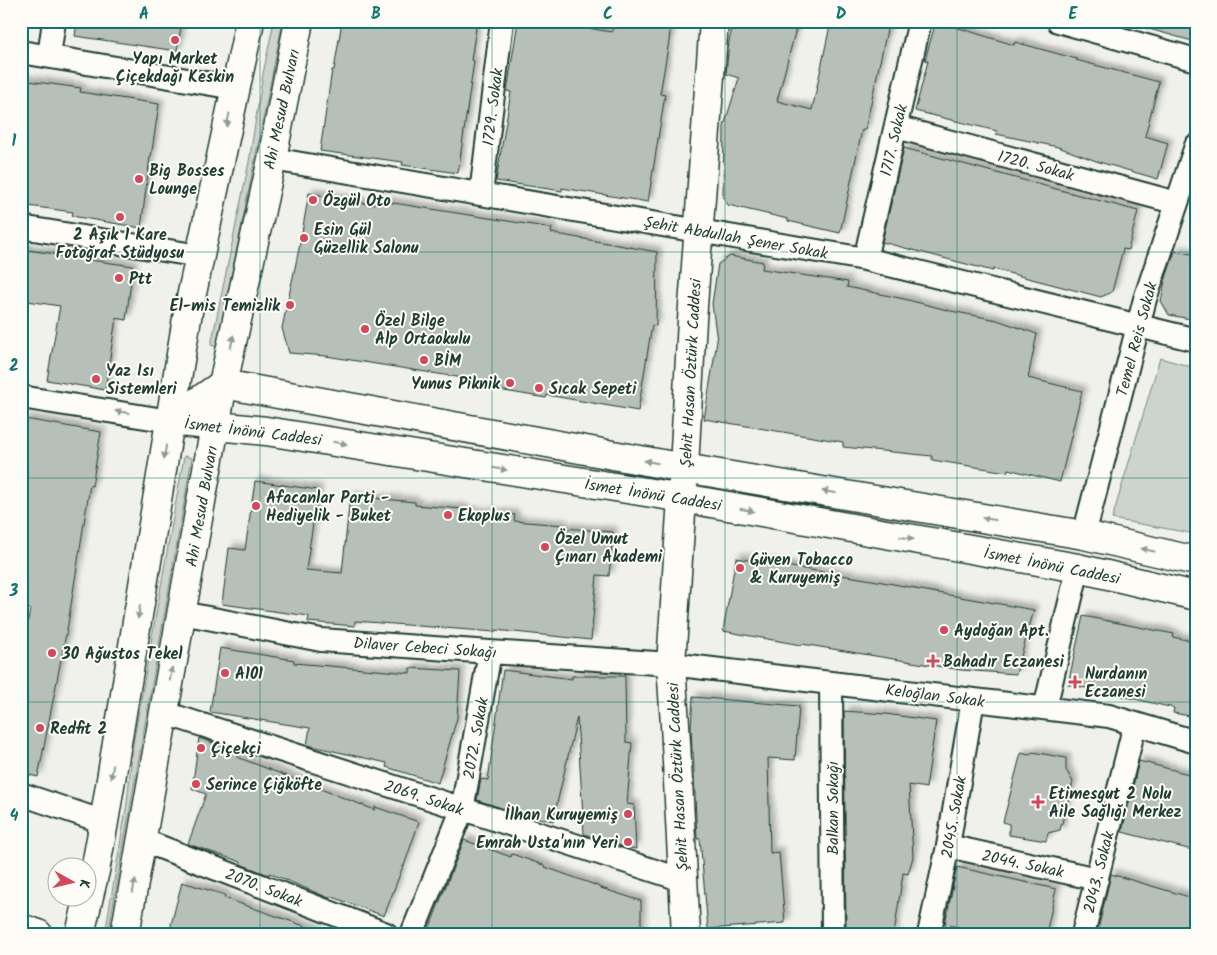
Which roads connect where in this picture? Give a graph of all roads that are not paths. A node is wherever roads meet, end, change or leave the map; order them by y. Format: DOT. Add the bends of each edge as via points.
graph roads {
  1 [pos="54,21"];
  2 [pos="250,21"];
  3 [pos="299,21"];
  4 [pos="502,21"];
  5 [pos="714,21"];
  6 [pos="920,21"];
  7 [pos="1058,21"];
  8 [pos="1094,26"];
  9 [pos="21,52"];
  10 [pos="49,56"];
  11 [pos="1196,60"];
  12 [pos="235,88"];
  13 [pos="896,127"];
  14 [pos="1195,148"];
  15 [pos="272,159"];
  16 [pos="481,194"];
  17 [pos="1177,203"];
  18 [pos="21,227"];
  19 [pos="698,230"];
  20 [pos="200,256"];
  21 [pos="865,259"];
  22 [pos="1138,327"];
  23 [pos="1196,340"];
  24 [pos="223,384"];
  25 [pos="21,397"];
  26 [pos="170,421"];
  27 [pos="216,426"];
  28 [pos="684,468"];
  29 [pos="683,498"];
  30 [pos="1084,535"];
  31 [pos="1196,561"];
  32 [pos="1078,568"];
  33 [pos="1196,596"];
  34 [pos="182,613"];
  35 [pos="490,652"];
  36 [pos="671,664"];
  37 [pos="831,682"];
  38 [pos="973,700"];
  39 [pos="1045,708"];
  40 [pos="165,713"];
  41 [pos="1135,724"];
  42 [pos="1196,742"];
  43 [pos="21,794"];
  44 [pos="462,810"];
  45 [pos="104,822"];
  46 [pos="142,840"];
  47 [pos="948,846"];
  48 [pos="1097,879"];
  49 [pos="683,880"];
  50 [pos="21,928"];
  51 [pos="38,934"];
  52 [pos="80,934"];
  53 [pos="125,934"];
  54 [pos="386,934"];
  55 [pos="412,934"];
  56 [pos="686,934"];
  57 [pos="833,934"];
  58 [pos="929,934"];
  59 [pos="1083,934"];
  1 -- 10 [label="street"];
  2 -- 12 [label="main road"];
  3 -- 15 [label="main road, Ahi Mesud Bulvarı"];
  4 -- 16 [label="street, 1729. Sokak"];
  5 -- 19 [label="main road, Şehit Hasan Öztürk Caddesi"];
  6 -- 13 [label="street, 1717. Sokak"];
  7 -- 8 [label="street"];
  8 -- 11 [label="street"];
  9 -- 10 [label="street"];
  10 -- 12 [label="street"];
  12 -- 20 [label="main road, one-way"];
  13 -- 17 [label="street, 1720. Sokak"];
  13 -- 21 [label="street, 1717. Sokak"];
  14 -- 17 [label="street, Temel Reis Sokak"];
  15 -- 16 [label="street, Şehit Abdullah Şener Sokak"];
  24 -- 15 [label="main road, Ahi Mesud Bulvarı, one-way"];
  16 -- 19 [label="street, Şehit Abdullah Şener Sokak"];
  17 -- 22 [label="street, Temel Reis Sokak"];
  18 -- 20 [label="street"];
  19 -- 21 [label="street, Şehit Abdullah Şener Sokak"];
  19 -- 28 [label="main road, Şehit Hasan Öztürk Caddesi"];
  20 -- 26 [label="main road"];
  21 -- 22 [label="street, Şehit Abdullah Şener Sokak"];
  22 -- 23 [label="street, Şehit Abdullah Şener Sokak"];
  22 -- 30 [label="street, Temel Reis Sokak"];
  24 -- 26 [label="main road, İsmet İnönü Caddesi"];
  24 -- 27 [label="main road, Ahi Mesud Bulvarı"];
  28 -- 24 [label="main road, İsmet İnönü Caddesi, one-way"];
  26 -- 25 [label="street, one-way"];
  26 -- 27 [label="main road, İsmet İnönü Caddesi"];
  26 -- 45 [label="main road, one-way"];
  27 -- 29 [label="main road, İsmet İnönü Caddesi, one-way" via="276,432"];
  27 -- 34 [label="main road, Ahi Mesud Bulvarı"];
  28 -- 29 [label="main road, Şehit Hasan Öztürk Caddesi"];
  30 -- 28 [label="main road, İsmet İnönü Caddesi, one-way"];
  29 -- 32 [label="main road, İsmet İnönü Caddesi, one-way"];
  29 -- 36 [label="main road, Şehit Hasan Öztürk Caddesi"];
  31 -- 30 [label="main road, İsmet İnönü Caddesi, one-way"];
  32 -- 33 [label="main road, İsmet İnönü Caddesi"];
  32 -- 39 [label="street"];
  34 -- 35 [label="street, Dilaver Cebeci Sokağı" via="322,640"];
  40 -- 34 [label="main road, Ahi Mesud Bulvarı, one-way"];
  35 -- 36 [label="street, Dilaver Cebeci Sokağı"];
  35 -- 44 [label="street, 2072. Sokak"];
  36 -- 37 [label="street, Keloğlan Sokak"];
  36 -- 49 [label="main road, Şehit Hasan Öztürk Caddesi"];
  37 -- 38 [label="street, Keloğlan Sokak"];
  37 -- 57 [label="street, Balkan Sokağı"];
  38 -- 39 [label="street, Keloğlan Sokak"];
  38 -- 47 [label="street, 2045. Sokak"];
  39 -- 41 [label="street, Keloğlan Sokak" via="1109,716"];
  40 -- 44 [label="street, 2069. Sokak"];
  40 -- 46 [label="main road, Ahi Mesud Bulvarı"];
  41 -- 42 [label="street, Keloğlan Sokak"];
  41 -- 48 [label="street, 2043. Sokak"];
  43 -- 45 [label="street"];
  44 -- 49 [label="street, 2069. Sokak"];
  44 -- 55 [label="street, 2072. Sokak"];
  45 -- 52 [label="main road"];
  53 -- 46 [label="main road, Ahi Mesud Bulvarı, one-way"];
  46 -- 54 [label="street, 2070. Sokak"];
  47 -- 48 [label="street, 2044. Sokak"];
  47 -- 58 [label="street, 2045. Sokak"];
  48 -- 59 [label="street, 2043. Sokak"];
  49 -- 56 [label="main road, Şehit Hasan Öztürk Caddesi"];
  50 -- 51 [label="main road"];
}
